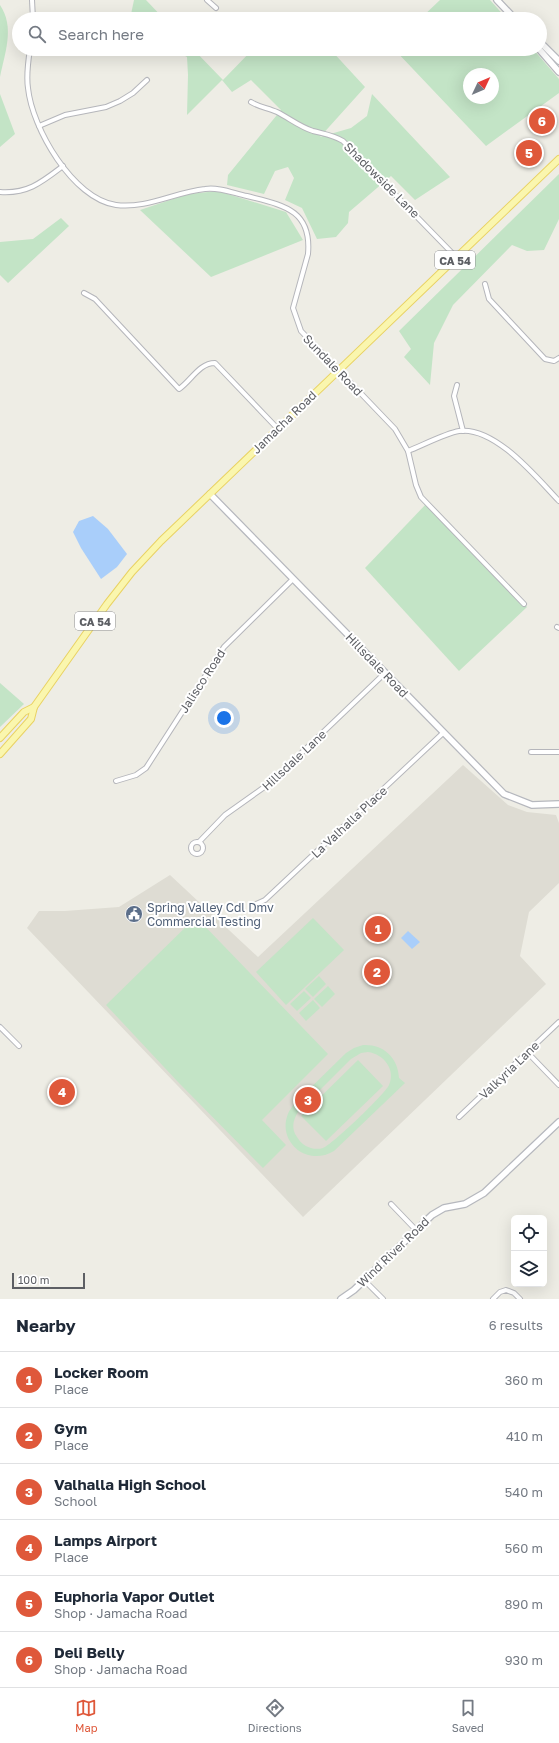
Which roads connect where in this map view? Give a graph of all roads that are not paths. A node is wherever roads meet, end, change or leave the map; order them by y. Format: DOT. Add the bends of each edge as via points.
graph roads {
  1 [pos="32,0"];
  2 [pos="207,0"];
  3 [pos="497,0"];
  4 [pos="216,8"];
  5 [pos="33,12"];
  6 [pos="508,12"];
  7 [pos="547,49"];
  8 [pos="30,56"];
  9 [pos="545,56"];
  10 [pos="559,61"];
  11 [pos="559,72"];
  12 [pos="147,80"];
  13 [pos="251,102"];
  14 [pos="39,126"];
  15 [pos="559,159"];
  16 [pos="63,166"];
  17 [pos="0,192"];
  18 [pos="457,258"];
  19 [pos="485,284"];
  20 [pos="84,293"];
  21 [pos="559,358"];
  22 [pos="338,370"];
  23 [pos="457,386"];
  24 [pos="278,429"];
  25 [pos="463,431"];
  26 [pos="408,451"];
  27 [pos="210,494"];
  28 [pos="559,501"];
  29 [pos="293,579"];
  30 [pos="524,604"];
  31 [pos="385,673"];
  32 [pos="34,707"];
  33 [pos="443,733"];
  34 [pos="0,738"];
  35 [pos="532,752"];
  36 [pos="559,752"];
  37 [pos="0,754"];
  38 [pos="116,781"];
  39 [pos="559,804"];
  40 [pos="200,842"];
  41 [pos="252,906"];
  42 [pos="559,1022"];
  43 [pos="0,1027"];
  44 [pos="19,1046"];
  45 [pos="528,1053"];
  46 [pos="559,1085"];
  47 [pos="459,1117"];
  48 [pos="559,1122"];
  49 [pos="391,1204"];
  50 [pos="416,1230"];
  51 [pos="364,1280"];
  52 [pos="341,1299"];
  53 [pos="383,1299"];
  54 [pos="494,1299"];
  55 [pos="520,1299"];
  1 -- 5 [label="street"];
  2 -- 4 [label="street"];
  3 -- 6 [label="street"];
  7 -- 10 [label="street"];
  8 -- 14 [label="street, Sundale Road" via="28,87"];
  9 -- 11 [label="street"];
  12 -- 14 [label="street" via="133,93 106,107 65,115"];
  13 -- 18 [label="street, Shadowside Lane" via="277,112 303,127 343,141"];
  14 -- 16 [label="street, Sundale Road"];
  15 -- 18 [label="main road, Jamacha Road / CA 54"];
  16 -- 17 [label="street" via="31,188"];
  16 -- 22 [label="street, Sundale Road" via="80,187 92,196 115,205 136,205 214,188 290,209 304,226 309,246 293,308 294,315 301,331"];
  18 -- 22 [label="main road, Jamacha Road / CA 54"];
  19 -- 21 [label="street" via="489,299 545,359 554,361"];
  20 -- 24 [label="street" via="95,299 179,389 203,366 215,363"];
  22 -- 24 [label="main road, Jamacha Road / CA 54"];
  22 -- 26 [label="street, Sundale Road" via="395,430"];
  23 -- 25 [label="street" via="454,396"];
  24 -- 27 [label="main road, Jamacha Road / CA 54"];
  25 -- 26 [label="street"];
  25 -- 28 [label="street" via="475,433 508,449"];
  26 -- 30 [label="street, Sundale Road" via="421,497"];
  27 -- 29 [label="street, Hillsdale Road"];
  27 -- 32 [label="main road, Jamacha Road / CA 54" via="132,572"];
  29 -- 31 [label="street, Hillsdale Road"];
  29 -- 38 [label="street, Jalisco Road" via="224,647 146,768 136,775"];
  31 -- 33 [label="street, Hillsdale Road"];
  31 -- 40 [label="street, Hillsdale Lane" via="270,783 225,815"];
  32 -- 34 [label="main road, Jamacha Road / CA 54" via="24,712"];
  32 -- 37 [label="main road, Jamacha Road / CA 54" via="31,719"];
  33 -- 39 [label="street, Hillsdale Road" via="504,794 532,805"];
  33 -- 41 [label="street, La Valhalla Place" via="265,900"];
  35 -- 36 [label="street"];
  42 -- 45 [label="street, Valkyria Lane"];
  43 -- 44 [label="street"];
  45 -- 46 [label="street"];
  45 -- 47 [label="street, Valkyria Lane"];
  48 -- 50 [label="street, Wind River Road" via="484,1193 465,1204 444,1208"];
  49 -- 50 [label="street"];
  50 -- 51 [label="street, Wind River Road"];
  51 -- 52 [label="street, Wind River Road"];
  51 -- 53 [label="street"];
  54 -- 55 [label="street" via="506,1290"];
}
